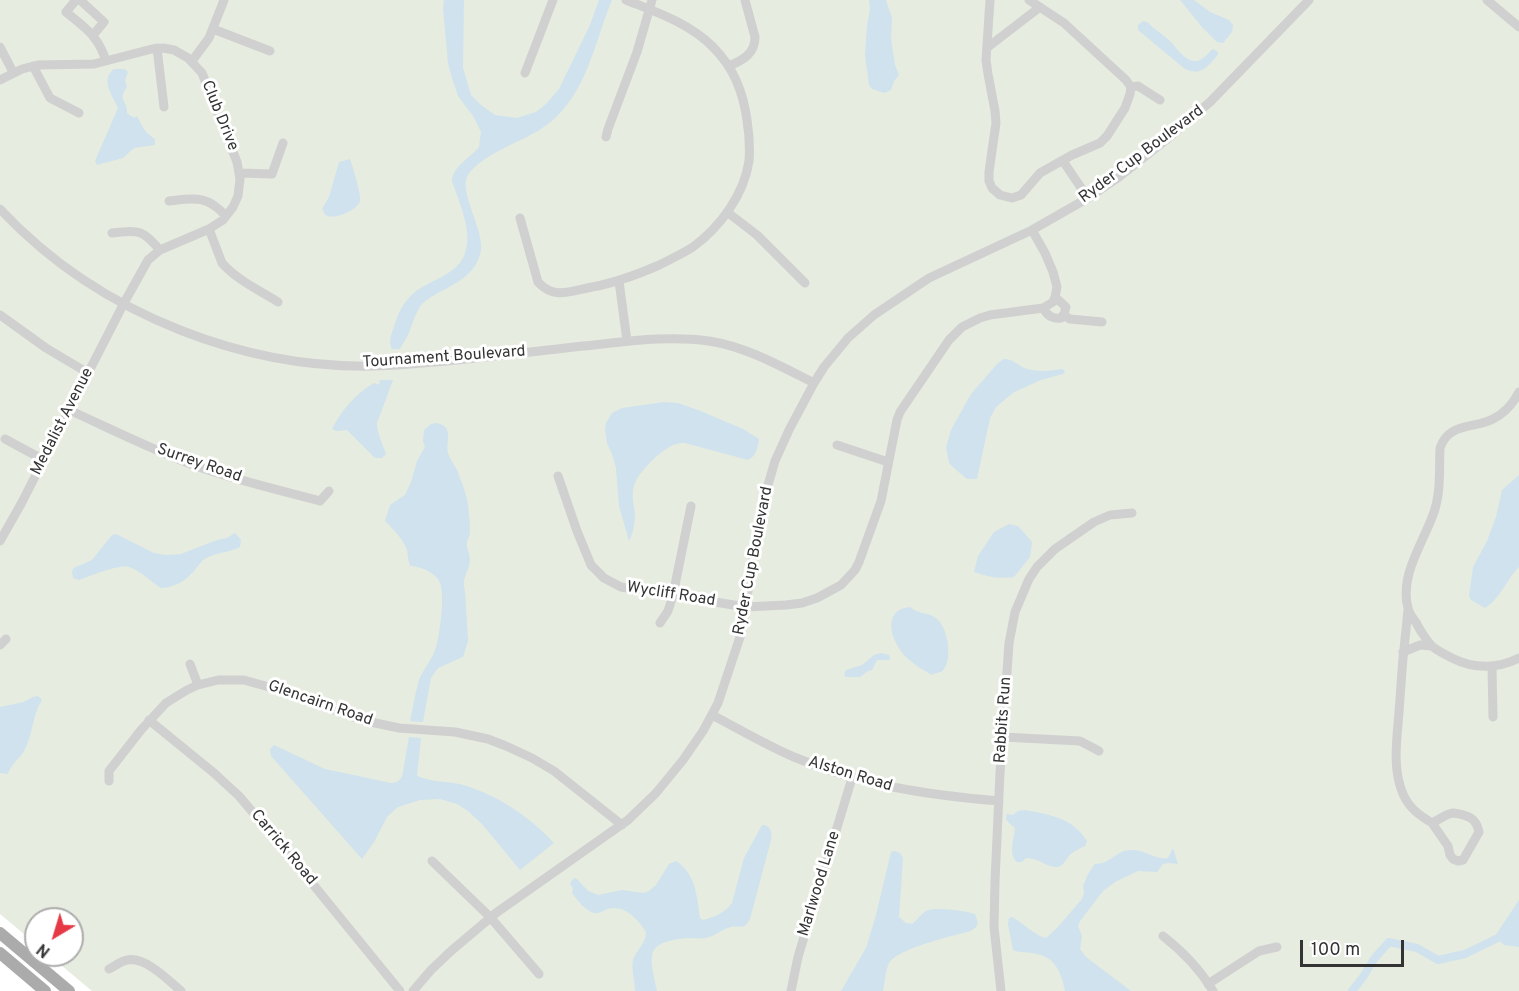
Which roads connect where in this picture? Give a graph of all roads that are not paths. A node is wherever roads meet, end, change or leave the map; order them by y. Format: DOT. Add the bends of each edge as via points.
graph roads {
  1 [pos="78,0"];
  2 [pos="224,0"];
  3 [pos="554,0"];
  4 [pos="745,0"];
  5 [pos="990,0"];
  6 [pos="1029,0"];
  7 [pos="1309,0"];
  8 [pos="1487,0"];
  9 [pos="630,2"];
  10 [pos="651,5"];
  11 [pos="1040,7"];
  12 [pos="1519,27"];
  13 [pos="213,29"];
  14 [pos="93,35"];
  15 [pos="0,47"];
  16 [pos="988,47"];
  17 [pos="157,48"];
  18 [pos="270,51"];
  19 [pos="106,61"];
  20 [pos="192,61"];
  21 [pos="33,66"];
  22 [pos="729,66"];
  23 [pos="13,72"];
  24 [pos="525,74"];
  25 [pos="0,80"];
  26 [pos="1131,87"];
  27 [pos="1160,100"];
  28 [pos="164,106"];
  29 [pos="79,112"];
  30 [pos="606,137"];
  31 [pos="283,143"];
  32 [pos="1063,160"];
  33 [pos="240,173"];
  34 [pos="1088,198"];
  35 [pos="169,201"];
  36 [pos="0,209"];
  37 [pos="727,212"];
  38 [pos="226,216"];
  39 [pos="520,218"];
  40 [pos="209,229"];
  41 [pos="1032,230"];
  42 [pos="112,233"];
  43 [pos="159,249"];
  44 [pos="619,281"];
  45 [pos="805,283"];
  46 [pos="1055,297"];
  47 [pos="278,302"];
  48 [pos="124,303"];
  49 [pos="1043,308"];
  50 [pos="0,315"];
  51 [pos="1063,315"];
  52 [pos="1102,322"];
  53 [pos="627,341"];
  54 [pos="88,373"];
  55 [pos="814,383"];
  56 [pos="1519,392"];
  57 [pos="69,410"];
  58 [pos="5,439"];
  59 [pos="837,445"];
  60 [pos="44,460"];
  61 [pos="888,462"];
  62 [pos="558,476"];
  63 [pos="329,490"];
  64 [pos="691,506"];
  65 [pos="1132,513"];
  66 [pos="0,541"];
  67 [pos="673,595"];
  68 [pos="746,607"];
  69 [pos="1408,610"];
  70 [pos="660,623"];
  71 [pos="1431,646"];
  72 [pos="1403,652"];
  73 [pos="1519,658"];
  74 [pos="190,664"];
  75 [pos="1492,666"];
  76 [pos="198,685"];
  77 [pos="712,715"];
  78 [pos="1493,717"];
  79 [pos="150,720"];
  80 [pos="1003,737"];
  81 [pos="1099,751"];
  82 [pos="852,778"];
  83 [pos="109,781"];
  84 [pos="999,801"];
  85 [pos="1432,823"];
  86 [pos="622,825"];
  87 [pos="432,861"];
  88 [pos="490,917"];
  89 [pos="0,933"];
  90 [pos="1163,936"];
  91 [pos="1277,947"];
  92 [pos="0,953"];
  93 [pos="110,969"];
  94 [pos="539,974"];
  95 [pos="1210,987"];
  96 [pos="45,991"];
  97 [pos="69,991"];
  98 [pos="181,991"];
  99 [pos="400,991"];
  100 [pos="413,991"];
  101 [pos="791,991"];
  102 [pos="1001,991"];
  1 -- 14 [label="street" via="104,22"];
  1 -- 14 [label="street" via="66,12"];
  2 -- 13 [label="street, Club Drive"];
  3 -- 24 [label="street"];
  4 -- 22 [label="street" via="755,42 748,56"];
  5 -- 16 [label="street"];
  6 -- 11 [label="street"];
  7 -- 34 [label="street, Ryder Cup Boulevard" via="1210,102 1166,141"];
  8 -- 12 [label="street"];
  9 -- 10 [label="street"];
  10 -- 22 [label="street" via="698,34"];
  10 -- 30 [label="street"];
  11 -- 16 [label="street"];
  11 -- 26 [label="street" via="1077,34"];
  13 -- 18 [label="street"];
  13 -- 20 [label="street, Club Drive"];
  14 -- 19 [label="street"];
  15 -- 23 [label="street"];
  16 -- 32 [label="street" via="986,60 996,123 989,172 992,188 1005,197 1021,195 1040,173"];
  17 -- 19 [label="street, Club Drive"];
  17 -- 20 [label="street, Club Drive" via="174,50"];
  17 -- 28 [label="street"];
  19 -- 21 [label="street, Club Drive"];
  20 -- 33 [label="street, Club Drive" via="204,78"];
  21 -- 23 [label="street, Club Drive"];
  21 -- 29 [label="street" via="50,98"];
  22 -- 37 [label="street" via="743,102 749,141 745,175"];
  23 -- 25 [label="street, Club Drive"];
  26 -- 27 [label="street" via="1138,86"];
  26 -- 32 [label="street" via="1125,108 1107,136"];
  31 -- 33 [label="street, Club Drive" via="272,174"];
  32 -- 34 [label="street"];
  33 -- 38 [label="street, Club Drive" via="238,196"];
  34 -- 41 [label="street, Ryder Cup Boulevard"];
  35 -- 38 [label="street" via="206,200"];
  36 -- 48 [label="street, Tournament Boulevard" via="64,265"];
  37 -- 44 [label="street" via="711,231 678,256"];
  37 -- 45 [label="street" via="757,234"];
  38 -- 40 [label="street, Club Drive"];
  39 -- 44 [label="street" via="536,277 544,289 560,293"];
  40 -- 43 [label="street, Club Drive"];
  40 -- 47 [label="street" via="225,267"];
  41 -- 46 [label="street" via="1053,272 1058,287"];
  41 -- 55 [label="street, Ryder Cup Boulevard" via="929,278 898,298 848,338"];
  42 -- 43 [label="street" via="134,230 149,237"];
  43 -- 48 [label="street" via="148,260"];
  44 -- 53 [label="street"];
  46 -- 49 [label="street"];
  46 -- 51 [label="street" via="1066,307"];
  48 -- 53 [label="street, Tournament Boulevard" via="182,330 237,348 334,365 396,365"];
  48 -- 54 [label="street, Medalist Avenue"];
  49 -- 51 [label="street" via="1053,319"];
  49 -- 61 [label="street, Wycliff Road" via="990,315 957,331 900,412"];
  50 -- 54 [label="street"];
  51 -- 52 [label="street"];
  53 -- 55 [label="street, Tournament Boulevard" via="688,339 729,345"];
  54 -- 57 [label="street, Medalist Avenue"];
  55 -- 68 [label="street, Ryder Cup Boulevard" via="769,479"];
  56 -- 69 [label="street" via="1498,416 1458,429 1442,443 1438,499 1411,565"];
  57 -- 60 [label="street, Medalist Avenue"];
  57 -- 63 [label="street, Surrey Road" via="214,472 320,501"];
  58 -- 60 [label="street"];
  59 -- 61 [label="street"];
  60 -- 66 [label="street, Medalist Avenue"];
  61 -- 68 [label="street, Wycliff Road" via="879,506 860,562 849,578 831,591 802,603"];
  62 -- 67 [label="street, Wycliff Road" via="577,531 597,572 621,587"];
  64 -- 67 [label="street"];
  65 -- 80 [label="street, Rabbits Run" via="1110,514 1094,522 1054,549 1029,579 1018,603 1009,643"];
  67 -- 68 [label="street, Wycliff Road"];
  67 -- 70 [label="street"];
  68 -- 77 [label="street, Ryder Cup Boulevard" via="739,641"];
  69 -- 71 [label="street"];
  69 -- 72 [label="street"];
  71 -- 72 [label="street" via="1420,645"];
  71 -- 75 [label="street" via="1457,661"];
  72 -- 85 [label="street" via="1398,776 1409,804"];
  73 -- 75 [label="street"];
  74 -- 76 [label="street"];
  75 -- 78 [label="street"];
  76 -- 79 [label="street, Glencairn Road" via="172,699"];
  76 -- 86 [label="street, Glencairn Road" via="244,680 360,720 488,739 554,771"];
  77 -- 82 [label="street, Alston Road" via="792,756"];
  77 -- 86 [label="street, Ryder Cup Boulevard" via="670,777"];
  79 -- 83 [label="street, Glencairn Road" via="110,771"];
  79 -- 99 [label="street, Carrick Road" via="239,796"];
  80 -- 81 [label="street" via="1080,741"];
  80 -- 84 [label="street, Rabbits Run"];
  82 -- 84 [label="street, Alston Road" via="910,791"];
  82 -- 101 [label="street, Marlwood Lane"];
  84 -- 102 [label="street, Rabbits Run" via="994,927"];
  85 -- 85 [label="street" via="1453,859 1463,860 1479,832 1476,821 1463,814 1448,814"];
  86 -- 88 [label="street, Ryder Cup Boulevard"];
  87 -- 88 [label="street"];
  88 -- 94 [label="street"];
  88 -- 100 [label="street, Ryder Cup Boulevard"];
  89 -- 97 [label="main road"];
  90 -- 95 [label="street"];
  91 -- 95 [label="street" via="1259,951"];
  92 -- 96 [label="main road"];
  93 -- 98 [label="street" via="126,960 142,963"];
}
